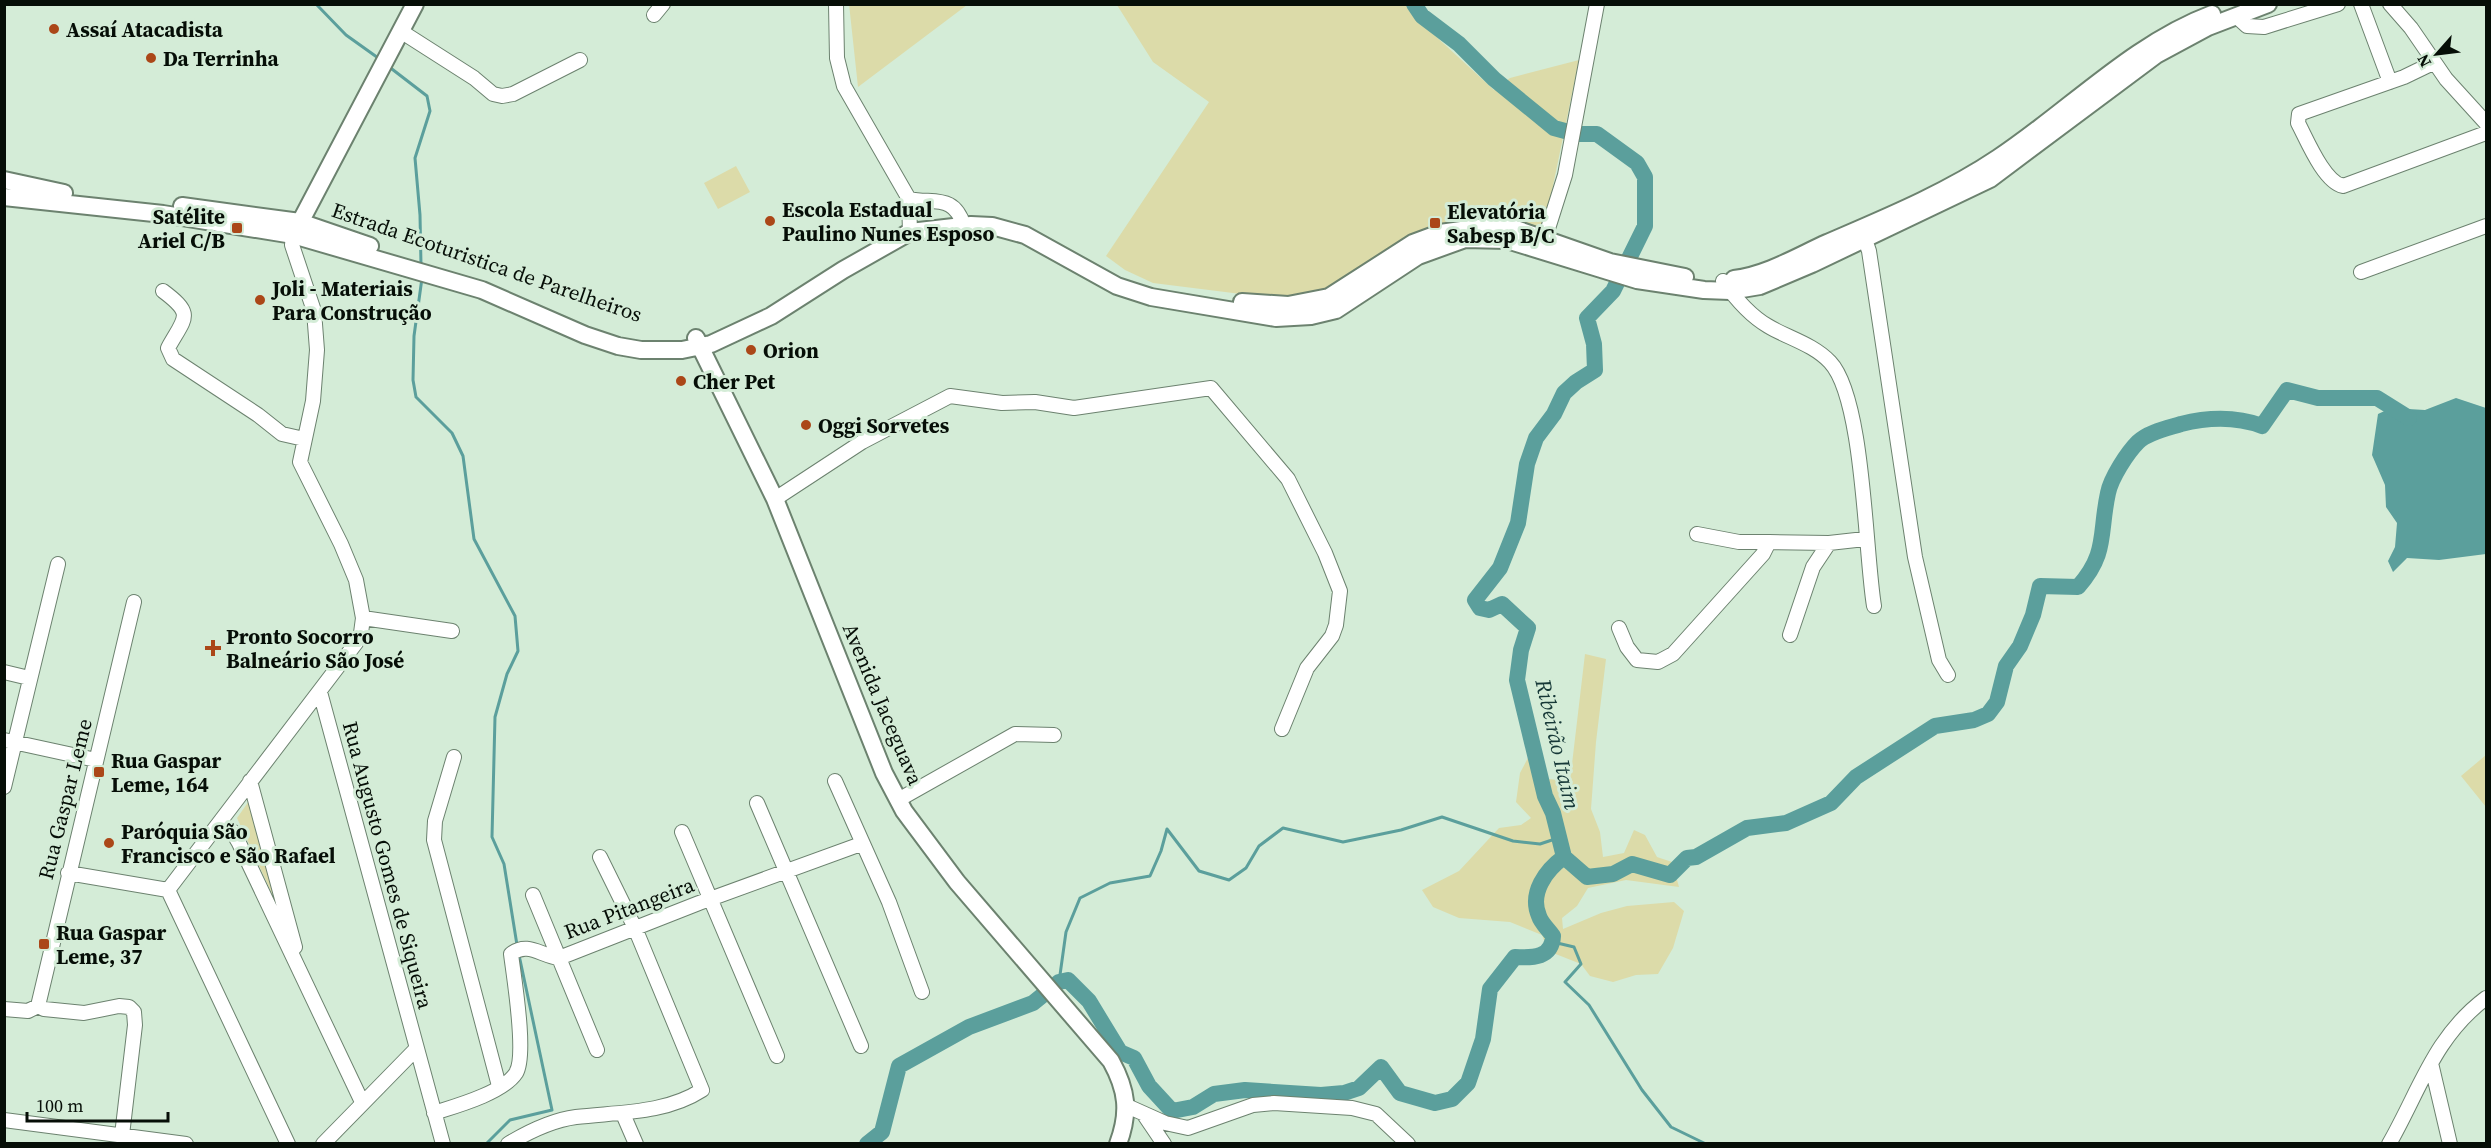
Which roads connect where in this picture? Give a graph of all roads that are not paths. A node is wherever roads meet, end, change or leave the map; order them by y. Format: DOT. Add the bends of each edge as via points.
graph roads {
  1 [pos="415,4"];
  2 [pos="663,4"];
  3 [pos="837,4"];
  4 [pos="1597,4"];
  5 [pos="2268,4"];
  6 [pos="2338,4"];
  7 [pos="2361,4"];
  8 [pos="2390,4"];
  9 [pos="2238,10"];
  10 [pos="654,15"];
  11 [pos="402,32"];
  12 [pos="580,60"];
  13 [pos="2433,63"];
  14 [pos="2390,82"];
  15 [pos="2487,123"];
  16 [pos="2487,133"];
  17 [pos="4,180"];
  18 [pos="4,197"];
  19 [pos="909,199"];
  20 [pos="962,221"];
  21 [pos="2487,226"];
  22 [pos="909,227"];
  23 [pos="297,229"];
  24 [pos="1863,233"];
  25 [pos="1545,238"];
  26 [pos="1507,240"];
  27 [pos="1604,267"];
  28 [pos="2361,272"];
  29 [pos="1727,286"];
  30 [pos="163,291"];
  31 [pos="699,342"];
  32 [pos="304,439"];
  33 [pos="775,499"];
  34 [pos="1697,534"];
  35 [pos="1865,539"];
  36 [pos="1769,542"];
  37 [pos="1829,543"];
  38 [pos="58,564"];
  39 [pos="134,602"];
  40 [pos="1874,606"];
  41 [pos="363,618"];
  42 [pos="1619,628"];
  43 [pos="452,631"];
  44 [pos="1790,635"];
  45 [pos="4,672"];
  46 [pos="1948,675"];
  47 [pos="29,678"];
  48 [pos="320,692"];
  49 [pos="1282,729"];
  50 [pos="1054,735"];
  51 [pos="10,741"];
  52 [pos="454,756"];
  53 [pos="96,760"];
  54 [pos="250,781"];
  55 [pos="836,782"];
  56 [pos="4,787"];
  57 [pos="898,800"];
  58 [pos="757,803"];
  59 [pos="221,822"];
  60 [pos="682,832"];
  61 [pos="861,844"];
  62 [pos="600,857"];
  63 [pos="786,872"];
  64 [pos="68,873"];
  65 [pos="168,890"];
  66 [pos="532,895"];
  67 [pos="710,898"];
  68 [pos="635,928"];
  69 [pos="559,958"];
  70 [pos="300,969"];
  71 [pos="922,992"];
  72 [pos="2487,999"];
  73 [pos="38,1006"];
  74 [pos="4,1009"];
  75 [pos="861,1046"];
  76 [pos="416,1049"];
  77 [pos="597,1050"];
  78 [pos="777,1056"];
  79 [pos="2431,1063"];
  80 [pos="500,1086"];
  81 [pos="362,1102"];
  82 [pos="1127,1106"];
  83 [pos="434,1113"];
  84 [pos="1143,1113"];
  85 [pos="623,1114"];
  86 [pos="4,1120"];
  87 [pos="122,1135"];
  88 [pos="186,1143"];
  89 [pos="288,1143"];
  90 [pos="323,1143"];
  91 [pos="443,1143"];
  92 [pos="508,1143"];
  93 [pos="636,1143"];
  94 [pos="1118,1143"];
  95 [pos="1164,1143"];
  96 [pos="1408,1143"];
  97 [pos="2389,1143"];
  98 [pos="2450,1143"];
  1 -- 11 [label="main road"];
  2 -- 10 [label="street"];
  3 -- 19 [label="street" via="837,58 844,86"];
  4 -- 25 [label="street" via="1565,175"];
  5 -- 9 [label="main road, Estrada Ecoturistica de Parelheiros"];
  6 -- 9 [label="street" via="2264,27 2247,26"];
  7 -- 14 [label="street"];
  8 -- 13 [label="street"];
  9 -- 24 [label="main road, Estrada Ecoturistica de Parelheiros" via="2209,15 2168,35 1998,158"];
  11 -- 12 [label="street" via="493,94 502,96"];
  11 -- 23 [label="main road"];
  13 -- 14 [label="street"];
  13 -- 15 [label="street"];
  14 -- 16 [label="street" via="2299,114 2298,123 2327,176 2337,184 2343,186"];
  17 -- 23 [label="main road"];
  18 -- 23 [label="main road"];
  19 -- 20 [label="street" via="946,203 956,208"];
  19 -- 22 [label="street"];
  20 -- 22 [label="main road, Estrada Ecoturistica de Parelheiros"];
  20 -- 25 [label="main road, Estrada Ecoturistica de Parelheiros" via="987,216 1026,224 1121,276 1154,289 1288,305 1329,297 1413,243 1440,233 1510,227"];
  20 -- 26 [label="main road, Estrada Ecoturistica de Parelheiros" via="1025,235 1117,286 1151,297 1276,318 1336,310 1393,271 1444,245 1465,239"];
  21 -- 28 [label="street"];
  22 -- 31 [label="main road, Estrada Ecoturistica de Parelheiros" via="771,316"];
  23 -- 31 [label="main road, Estrada Ecoturistica de Parelheiros" via="435,270 618,346 663,351"];
  23 -- 32 [label="street" via="292,245 308,291 316,332 313,401"];
  24 -- 29 [label="main road, Estrada Ecoturistica de Parelheiros"];
  24 -- 46 [label="street" via="1915,557 1939,660"];
  25 -- 26 [label="main road" via="1540,242"];
  25 -- 27 [label="main road" via="1550,247"];
  26 -- 27 [label="main road, Estrada Ecoturistica de Parelheiros"];
  27 -- 29 [label="main road, Estrada Ecoturistica de Parelheiros"];
  29 -- 35 [label="street" via="1758,319 1811,347 1841,375 1862,476"];
  30 -- 32 [label="street" via="184,310 185,318 168,348 173,359 282,434"];
  31 -- 33 [label="main road, Avenida Jaceguava"];
  32 -- 41 [label="street" via="300,462 352,568"];
  33 -- 49 [label="street" via="862,442 950,396 1074,408 1211,388 1288,479 1340,591 1332,636 1307,668"];
  33 -- 57 [label="main road, Avenida Jaceguava"];
  34 -- 36 [label="street" via="1739,542"];
  35 -- 37 [label="street"];
  35 -- 40 [label="street"];
  36 -- 37 [label="street"];
  36 -- 42 [label="street" via="1734,588 1666,659 1651,663 1637,660"];
  37 -- 44 [label="street" via="1813,567"];
  38 -- 47 [label="street"];
  39 -- 53 [label="street, Rua Gaspar Leme"];
  41 -- 43 [label="street"];
  41 -- 48 [label="street" via="359,639"];
  45 -- 47 [label="street"];
  47 -- 51 [label="street"];
  48 -- 54 [label="street"];
  48 -- 76 [label="street, Rua Augusto Gomes de Siqueira"];
  50 -- 57 [label="street" via="1015,734"];
  51 -- 53 [label="street"];
  51 -- 56 [label="street"];
  52 -- 80 [label="street" via="435,821 435,840"];
  53 -- 64 [label="street, Rua Gaspar Leme"];
  54 -- 59 [label="street"];
  54 -- 70 [label="street"];
  55 -- 61 [label="street"];
  57 -- 82 [label="main road, Avenida Jaceguava" via="957,882 1111,1061 1123,1085"];
  58 -- 63 [label="street"];
  59 -- 65 [label="street"];
  59 -- 70 [label="street" via="239,843"];
  60 -- 67 [label="street"];
  61 -- 63 [label="street, Rua Pitangeira"];
  61 -- 71 [label="street" via="889,902"];
  62 -- 68 [label="street"];
  63 -- 67 [label="street, Rua Pitangeira"];
  63 -- 75 [label="street"];
  64 -- 65 [label="street"];
  64 -- 73 [label="street, Rua Gaspar Leme"];
  65 -- 89 [label="street"];
  66 -- 69 [label="street"];
  67 -- 68 [label="street, Rua Pitangeira"];
  67 -- 78 [label="street"];
  68 -- 69 [label="street, Rua Pitangeira"];
  68 -- 85 [label="street" via="702,1086 699,1092 659,1107"];
  69 -- 77 [label="street"];
  69 -- 80 [label="street, Rua Pitangeira" via="529,947 511,954 522,1051 516,1073"];
  70 -- 81 [label="street"];
  72 -- 79 [label="street" via="2447,1035"];
  73 -- 74 [label="street" via="28,1011"];
  73 -- 87 [label="street" via="84,1013 119,1006 134,1012"];
  76 -- 81 [label="street"];
  76 -- 83 [label="street, Rua Augusto Gomes de Siqueira"];
  79 -- 97 [label="street"];
  79 -- 98 [label="street"];
  80 -- 83 [label="street, Rua Pitangeira"];
  81 -- 90 [label="street"];
  82 -- 84 [label="street"];
  82 -- 94 [label="main road, Avenida Jaceguava"];
  83 -- 91 [label="street, Rua Augusto Gomes de Siqueira"];
  84 -- 95 [label="street"];
  84 -- 96 [label="street" via="1188,1128 1253,1105 1352,1108 1376,1114"];
  85 -- 92 [label="street" via="574,1117"];
  85 -- 93 [label="street"];
  86 -- 87 [label="street"];
  87 -- 88 [label="street"];
}
